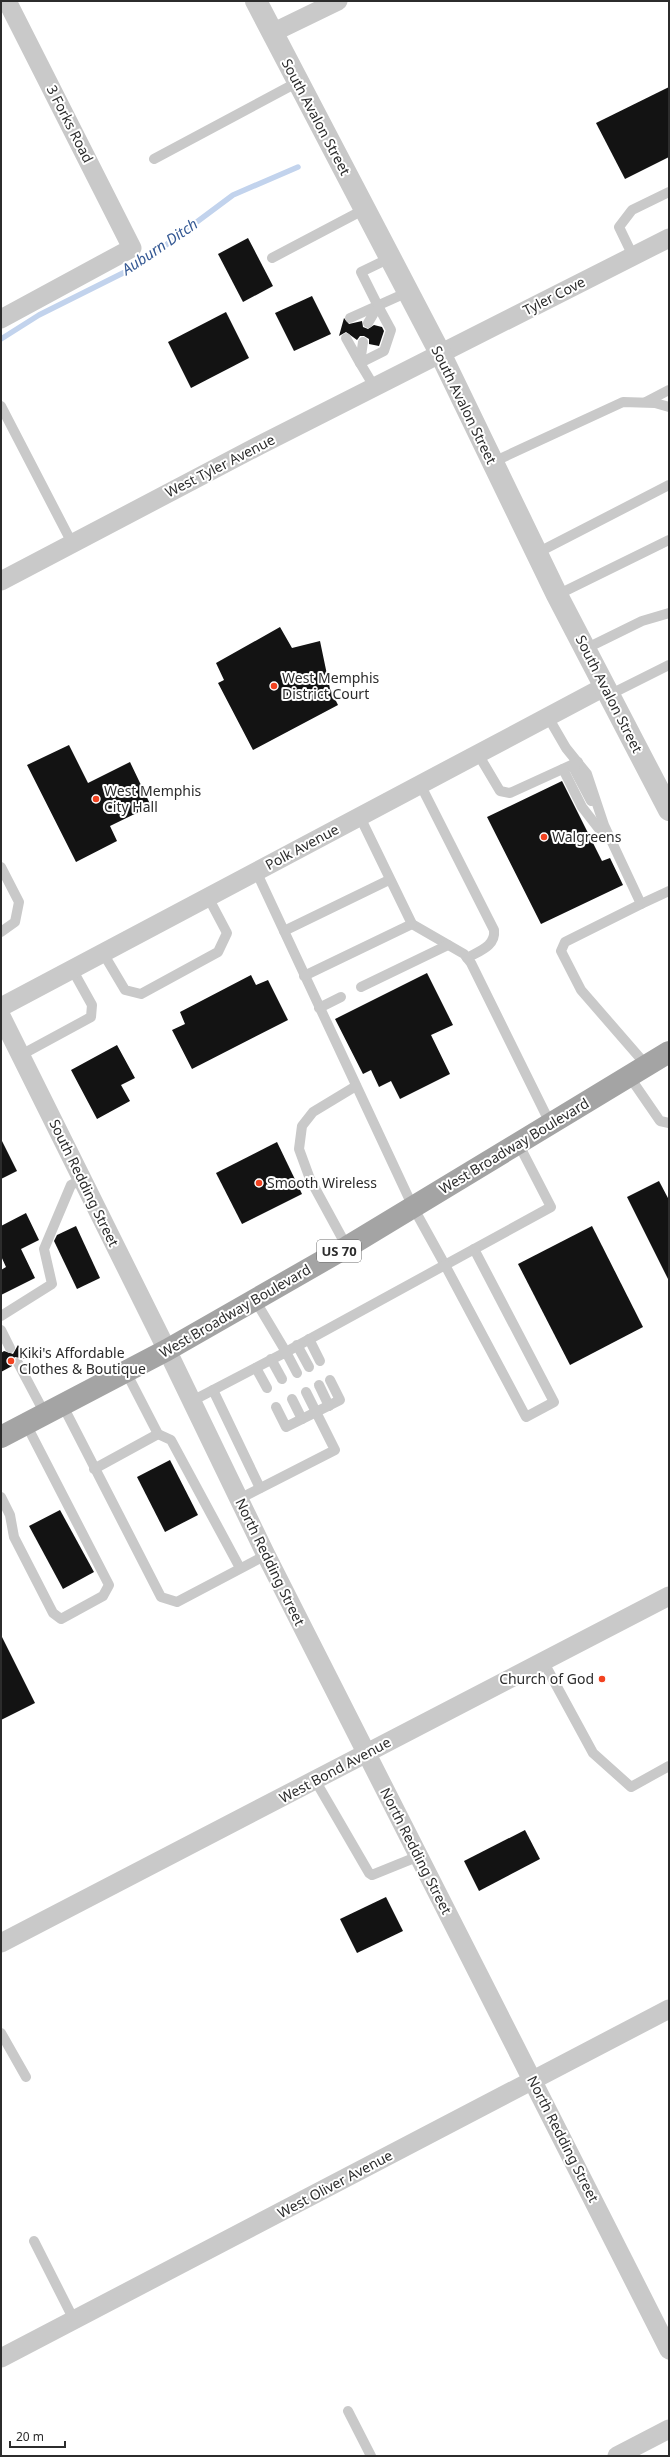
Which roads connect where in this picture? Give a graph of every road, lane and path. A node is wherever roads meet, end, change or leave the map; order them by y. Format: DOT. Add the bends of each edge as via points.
graph roads {
  1 [pos="7,1"];
  2 [pos="256,1"];
  3 [pos="338,1"];
  4 [pos="272,33"];
  5 [pos="298,82"];
  6 [pos="154,159"];
  7 [pos="669,192"];
  8 [pos="365,209"];
  9 [pos="669,238"];
  10 [pos="633,256"];
  11 [pos="272,258"];
  12 [pos="390,258"];
  13 [pos="408,292"];
  14 [pos="378,306"];
  15 [pos="350,318"];
  16 [pos="1,319"];
  17 [pos="368,323"];
  18 [pos="346,338"];
  19 [pos="363,342"];
  20 [pos="440,353"];
  21 [pos="360,363"];
  22 [pos="375,388"];
  23 [pos="669,390"];
  24 [pos="645,403"];
  25 [pos="1,406"];
  26 [pos="669,407"];
  27 [pos="493,462"];
  28 [pos="669,485"];
  29 [pos="669,540"];
  30 [pos="72,543"];
  31 [pos="537,553"];
  32 [pos="1,581"];
  33 [pos="557,595"];
  34 [pos="669,613"];
  35 [pos="585,649"];
  36 [pos="669,665"];
  37 [pos="607,691"];
  38 [pos="548,717"];
  39 [pos="478,754"];
  40 [pos="571,765"];
  41 [pos="420,784"];
  42 [pos="669,810"];
  43 [pos="360,816"];
  44 [pos="604,825"];
  45 [pos="614,847"];
  46 [pos="1,868"];
  47 [pos="256,871"];
  48 [pos="389,880"];
  49 [pos="669,891"];
  50 [pos="208,897"];
  51 [pos="641,904"];
  52 [pos="412,924"];
  53 [pos="284,930"];
  54 [pos="1,932"];
  55 [pos="448,945"];
  56 [pos="104,953"];
  57 [pos="467,958"];
  58 [pos="72,969"];
  59 [pos="304,976"];
  60 [pos="361,987"];
  61 [pos="341,997"];
  62 [pos="1,1007"];
  63 [pos="320,1008"];
  64 [pos="1,1016"];
  65 [pos="669,1052"];
  66 [pos="21,1055"];
  67 [pos="638,1071"];
  68 [pos="356,1086"];
  69 [pos="550,1123"];
  70 [pos="669,1123"];
  71 [pos="518,1143"];
  72 [pos="83,1180"];
  73 [pos="413,1208"];
  74 [pos="347,1247"];
  75 [pos="474,1250"];
  76 [pos="445,1266"];
  77 [pos="255,1300"];
  78 [pos="1,1316"];
  79 [pos="1,1330"];
  80 [pos="309,1339"];
  81 [pos="297,1345"];
  82 [pos="10,1348"];
  83 [pos="168,1350"];
  84 [pos="286,1352"];
  85 [pos="271,1359"];
  86 [pos="320,1361"];
  87 [pos="18,1363"];
  88 [pos="309,1367"];
  89 [pos="256,1368"];
  90 [pos="126,1372"];
  91 [pos="297,1373"];
  92 [pos="282,1379"];
  93 [pos="330,1380"];
  94 [pos="319,1385"];
  95 [pos="267,1388"];
  96 [pos="212,1390"];
  97 [pos="306,1392"];
  98 [pos="292,1399"];
  99 [pos="192,1401"];
  100 [pos="329,1406"];
  101 [pos="276,1407"];
  102 [pos="54,1410"];
  103 [pos="316,1412"];
  104 [pos="302,1419"];
  105 [pos="26,1424"];
  106 [pos="158,1434"];
  107 [pos="1,1437"];
  108 [pos="94,1469"];
  109 [pos="260,1488"];
  110 [pos="1,1497"];
  111 [pos="239,1499"];
  112 [pos="266,1555"];
  113 [pos="240,1568"];
  114 [pos="669,1596"];
  115 [pos="543,1661"];
  116 [pos="366,1753"];
  117 [pos="669,1766"];
  118 [pos="315,1780"];
  119 [pos="419,1856"];
  120 [pos="1,1943"];
  121 [pos="669,2009"];
  122 [pos="1,2033"];
  123 [pos="26,2077"];
  124 [pos="534,2080"];
  125 [pos="34,2241"];
  126 [pos="74,2320"];
  127 [pos="669,2350"];
  128 [pos="1,2358"];
  129 [pos="348,2411"];
  130 [pos="669,2429"];
  131 [pos="371,2456"];
  132 [pos="617,2456"];
  1 -- 16 [label="street, 3 Forks Road" via="132,248"];
  2 -- 4 [label="street, South Avalon Street"];
  3 -- 4 [label="street"];
  4 -- 5 [label="street, South Avalon Street"];
  5 -- 6 [label="lane"];
  5 -- 8 [label="street, South Avalon Street"];
  7 -- 10 [label="lane" via="632,210 619,227"];
  8 -- 11 [label="lane"];
  8 -- 12 [label="street, South Avalon Street"];
  9 -- 10 [label="street, Tyler Cove"];
  10 -- 20 [label="street, Tyler Cove"];
  12 -- 13 [label="street, South Avalon Street"];
  12 -- 14 [label="lane" via="361,272"];
  13 -- 14 [label="lane"];
  13 -- 20 [label="street, South Avalon Street"];
  14 -- 15 [label="lane"];
  14 -- 17 [label="lane"];
  14 -- 21 [label="lane" via="391,330 384,351"];
  18 -- 21 [label="lane"];
  19 -- 21 [label="lane"];
  20 -- 22 [label="street, West Tyler Avenue"];
  20 -- 27 [label="street, South Avalon Street"];
  21 -- 22 [label="lane"];
  22 -- 30 [label="street, West Tyler Avenue"];
  23 -- 24 [label="lane"];
  24 -- 26 [label="lane"];
  24 -- 27 [label="lane" via="623,402"];
  25 -- 30 [label="lane"];
  27 -- 31 [label="street, South Avalon Street"];
  28 -- 31 [label="lane"];
  29 -- 33 [label="lane"];
  30 -- 32 [label="street, West Tyler Avenue"];
  31 -- 33 [label="street, South Avalon Street"];
  33 -- 35 [label="street, South Avalon Street"];
  34 -- 35 [label="lane" via="642,621"];
  35 -- 37 [label="street, South Avalon Street"];
  36 -- 37 [label="lane"];
  37 -- 38 [label="street, Polk Avenue"];
  37 -- 42 [label="street, South Avalon Street"];
  38 -- 39 [label="street, Polk Avenue"];
  38 -- 40 [label="lane" via="566,748"];
  39 -- 40 [label="lane" via="500,791 510,793"];
  39 -- 41 [label="street, Polk Avenue"];
  40 -- 44 [label="lane"];
  40 -- 44 [label="lane" via="587,774"];
  40 -- 45 [label="lane" via="582,807"];
  41 -- 43 [label="street, Polk Avenue"];
  41 -- 57 [label="lane" via="494,930 495,937 490,945"];
  43 -- 47 [label="street, Polk Avenue"];
  43 -- 48 [label="lane"];
  44 -- 45 [label="lane"];
  45 -- 51 [label="lane"];
  46 -- 54 [label="lane" via="19,902 19,912 15,922"];
  47 -- 50 [label="street, Polk Avenue"];
  47 -- 53 [label="lane"];
  48 -- 52 [label="lane"];
  48 -- 53 [label="lane"];
  49 -- 51 [label="lane"];
  50 -- 56 [label="street, Polk Avenue"];
  50 -- 56 [label="lane" via="227,933 218,952 141,994 125,990"];
  51 -- 67 [label="lane" via="565,942 561,951 581,990"];
  52 -- 55 [label="lane"];
  52 -- 59 [label="lane"];
  53 -- 59 [label="lane"];
  55 -- 57 [label="lane"];
  55 -- 60 [label="lane"];
  56 -- 58 [label="street, Polk Avenue"];
  57 -- 69 [label="lane"];
  58 -- 62 [label="street, Polk Avenue"];
  58 -- 66 [label="lane" via="92,1005 92,1017"];
  59 -- 63 [label="lane"];
  61 -- 63 [label="lane"];
  63 -- 68 [label="lane"];
  64 -- 66 [label="street, South Redding Street"];
  65 -- 67 [label="main road, West Broadway Boulevard / US 70"];
  66 -- 72 [label="street, South Redding Street"];
  67 -- 69 [label="main road, West Broadway Boulevard / US 70"];
  67 -- 70 [label="lane" via="660,1121"];
  68 -- 73 [label="lane"];
  68 -- 74 [label="lane" via="313,1112 302,1126 299,1149 310,1179"];
  69 -- 71 [label="main road, West Broadway Boulevard / US 70"];
  71 -- 73 [label="main road, West Broadway Boulevard / US 70"];
  71 -- 75 [label="lane" via="551,1208"];
  72 -- 78 [label="lane" via="71,1185 44,1249 52,1284"];
  72 -- 83 [label="street, South Redding Street"];
  73 -- 74 [label="main road, West Broadway Boulevard / US 70"];
  73 -- 76 [label="lane"];
  74 -- 77 [label="main road, West Broadway Boulevard / US 70"];
  75 -- 76 [label="lane"];
  75 -- 76 [label="lane" via="554,1402 526,1417"];
  76 -- 80 [label="lane"];
  77 -- 83 [label="main road, West Broadway Boulevard / US 70"];
  77 -- 84 [label="lane"];
  79 -- 82 [label="lane"];
  80 -- 81 [label="lane"];
  80 -- 86 [label="lane"];
  81 -- 84 [label="lane"];
  81 -- 88 [label="lane"];
  83 -- 90 [label="main road, West Broadway Boulevard / US 70"];
  83 -- 99 [label="street, North Redding Street"];
  84 -- 85 [label="lane"];
  84 -- 91 [label="lane"];
  85 -- 89 [label="lane"];
  85 -- 92 [label="lane"];
  87 -- 102 [label="lane"];
  89 -- 95 [label="lane"];
  89 -- 96 [label="lane"];
  90 -- 102 [label="main road, West Broadway Boulevard / US 70"];
  90 -- 106 [label="lane"];
  93 -- 100 [label="lane" via="340,1400"];
  94 -- 100 [label="lane"];
  96 -- 99 [label="lane"];
  96 -- 109 [label="lane"];
  97 -- 103 [label="lane"];
  98 -- 104 [label="lane"];
  99 -- 111 [label="street, North Redding Street"];
  100 -- 103 [label="lane"];
  101 -- 104 [label="lane" via="286,1427"];
  102 -- 105 [label="main road, West Broadway Boulevard / US 70"];
  102 -- 108 [label="lane"];
  103 -- 104 [label="lane"];
  103 -- 109 [label="lane" via="335,1450"];
  105 -- 107 [label="main road, West Broadway Boulevard / US 70"];
  105 -- 110 [label="lane" via="109,1585 103,1596 61,1619 53,1613 14,1537 10,1515"];
  106 -- 108 [label="lane"];
  106 -- 113 [label="lane" via="171,1440"];
  108 -- 113 [label="lane" via="161,1597 176,1602"];
  109 -- 111 [label="lane"];
  111 -- 112 [label="street, North Redding Street"];
  112 -- 113 [label="lane"];
  112 -- 116 [label="street, North Redding Street"];
  114 -- 115 [label="street, West Bond Avenue"];
  115 -- 116 [label="street, West Bond Avenue"];
  115 -- 117 [label="lane" via="593,1753 631,1786"];
  116 -- 118 [label="street, West Bond Avenue"];
  116 -- 119 [label="street, North Redding Street"];
  118 -- 119 [label="lane" via="369,1873 372,1875"];
  118 -- 120 [label="street, West Bond Avenue"];
  119 -- 124 [label="street, North Redding Street"];
  121 -- 124 [label="street, West Oliver Avenue"];
  122 -- 123 [label="lane"];
  124 -- 126 [label="street, West Oliver Avenue"];
  124 -- 127 [label="street, North Redding Street"];
  125 -- 126 [label="lane"];
  126 -- 128 [label="street, West Oliver Avenue"];
  129 -- 131 [label="lane"];
  130 -- 132 [label="street"];
}
